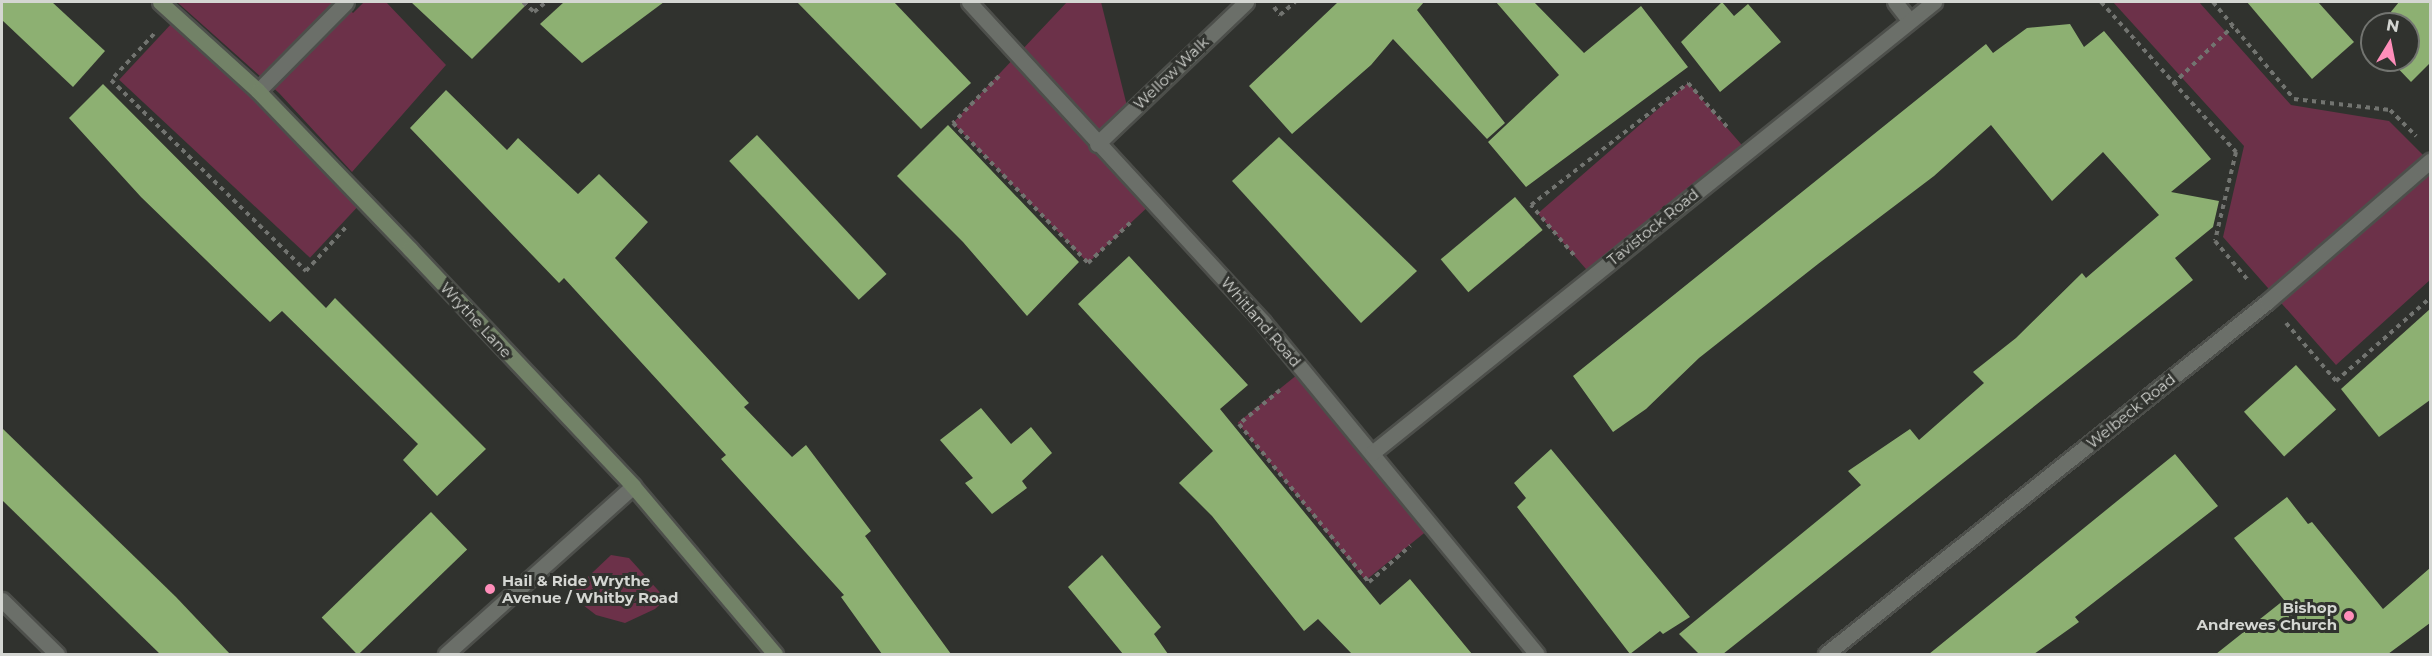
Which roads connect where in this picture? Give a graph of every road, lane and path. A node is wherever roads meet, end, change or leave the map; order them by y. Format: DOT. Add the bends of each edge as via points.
graph roads {
  1 [pos="160,2"];
  2 [pos="346,2"];
  3 [pos="523,2"];
  4 [pos="546,2"];
  5 [pos="969,2"];
  6 [pos="1246,2"];
  7 [pos="1270,2"];
  8 [pos="1295,2"];
  9 [pos="1895,2"];
  10 [pos="1934,2"];
  11 [pos="2101,2"];
  12 [pos="2213,2"];
  13 [pos="173,14"];
  14 [pos="1909,20"];
  15 [pos="2234,26"];
  16 [pos="1018,56"];
  17 [pos="2174,84"];
  18 [pos="258,91"];
  19 [pos="2422,141"];
  20 [pos="1097,144"];
  21 [pos="1747,150"];
  22 [pos="2430,161"];
  23 [pos="1152,202"];
  24 [pos="367,204"];
  25 [pos="1592,276"];
  26 [pos="2430,298"];
  27 [pos="2267,302"];
  28 [pos="1303,370"];
  29 [pos="1372,453"];
  30 [pos="633,486"];
  31 [pos="1432,526"];
  32 [pos="2,600"];
  33 [pos="57,654"];
  34 [pos="446,654"];
  35 [pos="775,654"];
  36 [pos="1538,654"];
  37 [pos="1826,654"];
  1 -- 13 [label="main road, Wrythe Lane"];
  2 -- 18 [label="street"];
  3 -- 4 [label="path" via="534,12"];
  5 -- 16 [label="street, Whitland Road"];
  6 -- 20 [label="street, Wellow Walk"];
  7 -- 8 [label="path" via="1280,15"];
  9 -- 14 [label="street"];
  10 -- 14 [label="street, Tavistock Road"];
  11 -- 17 [label="path"];
  12 -- 15 [label="path"];
  13 -- 18 [label="main road, Wrythe Lane"];
  13 -- 24 [label="path" via="111,80 306,271"];
  14 -- 21 [label="street, Tavistock Road"];
  15 -- 17 [label="path"];
  15 -- 19 [label="path" via="2294,99 2390,110"];
  16 -- 20 [label="street, Whitland Road"];
  16 -- 23 [label="path" via="953,123 1088,263"];
  17 -- 27 [label="path" via="2236,152 2215,241"];
  18 -- 24 [label="main road, Wrythe Lane"];
  20 -- 23 [label="street, Whitland Road"];
  21 -- 25 [label="street, Tavistock Road"];
  21 -- 25 [label="path" via="1688,83 1531,206"];
  22 -- 27 [label="street, Welbeck Road"];
  23 -- 28 [label="street, Whitland Road"];
  24 -- 30 [label="main road, Wrythe Lane"];
  25 -- 29 [label="street, Tavistock Road"];
  26 -- 27 [label="path" via="2336,381"];
  27 -- 37 [label="street, Welbeck Road"];
  28 -- 29 [label="street, Whitland Road"];
  28 -- 31 [label="path" via="1239,424 1369,582"];
  29 -- 31 [label="street, Whitland Road"];
  30 -- 34 [label="street"];
  30 -- 35 [label="main road, Wrythe Lane"];
  31 -- 36 [label="street, Whitland Road"];
  32 -- 33 [label="street"];
}
